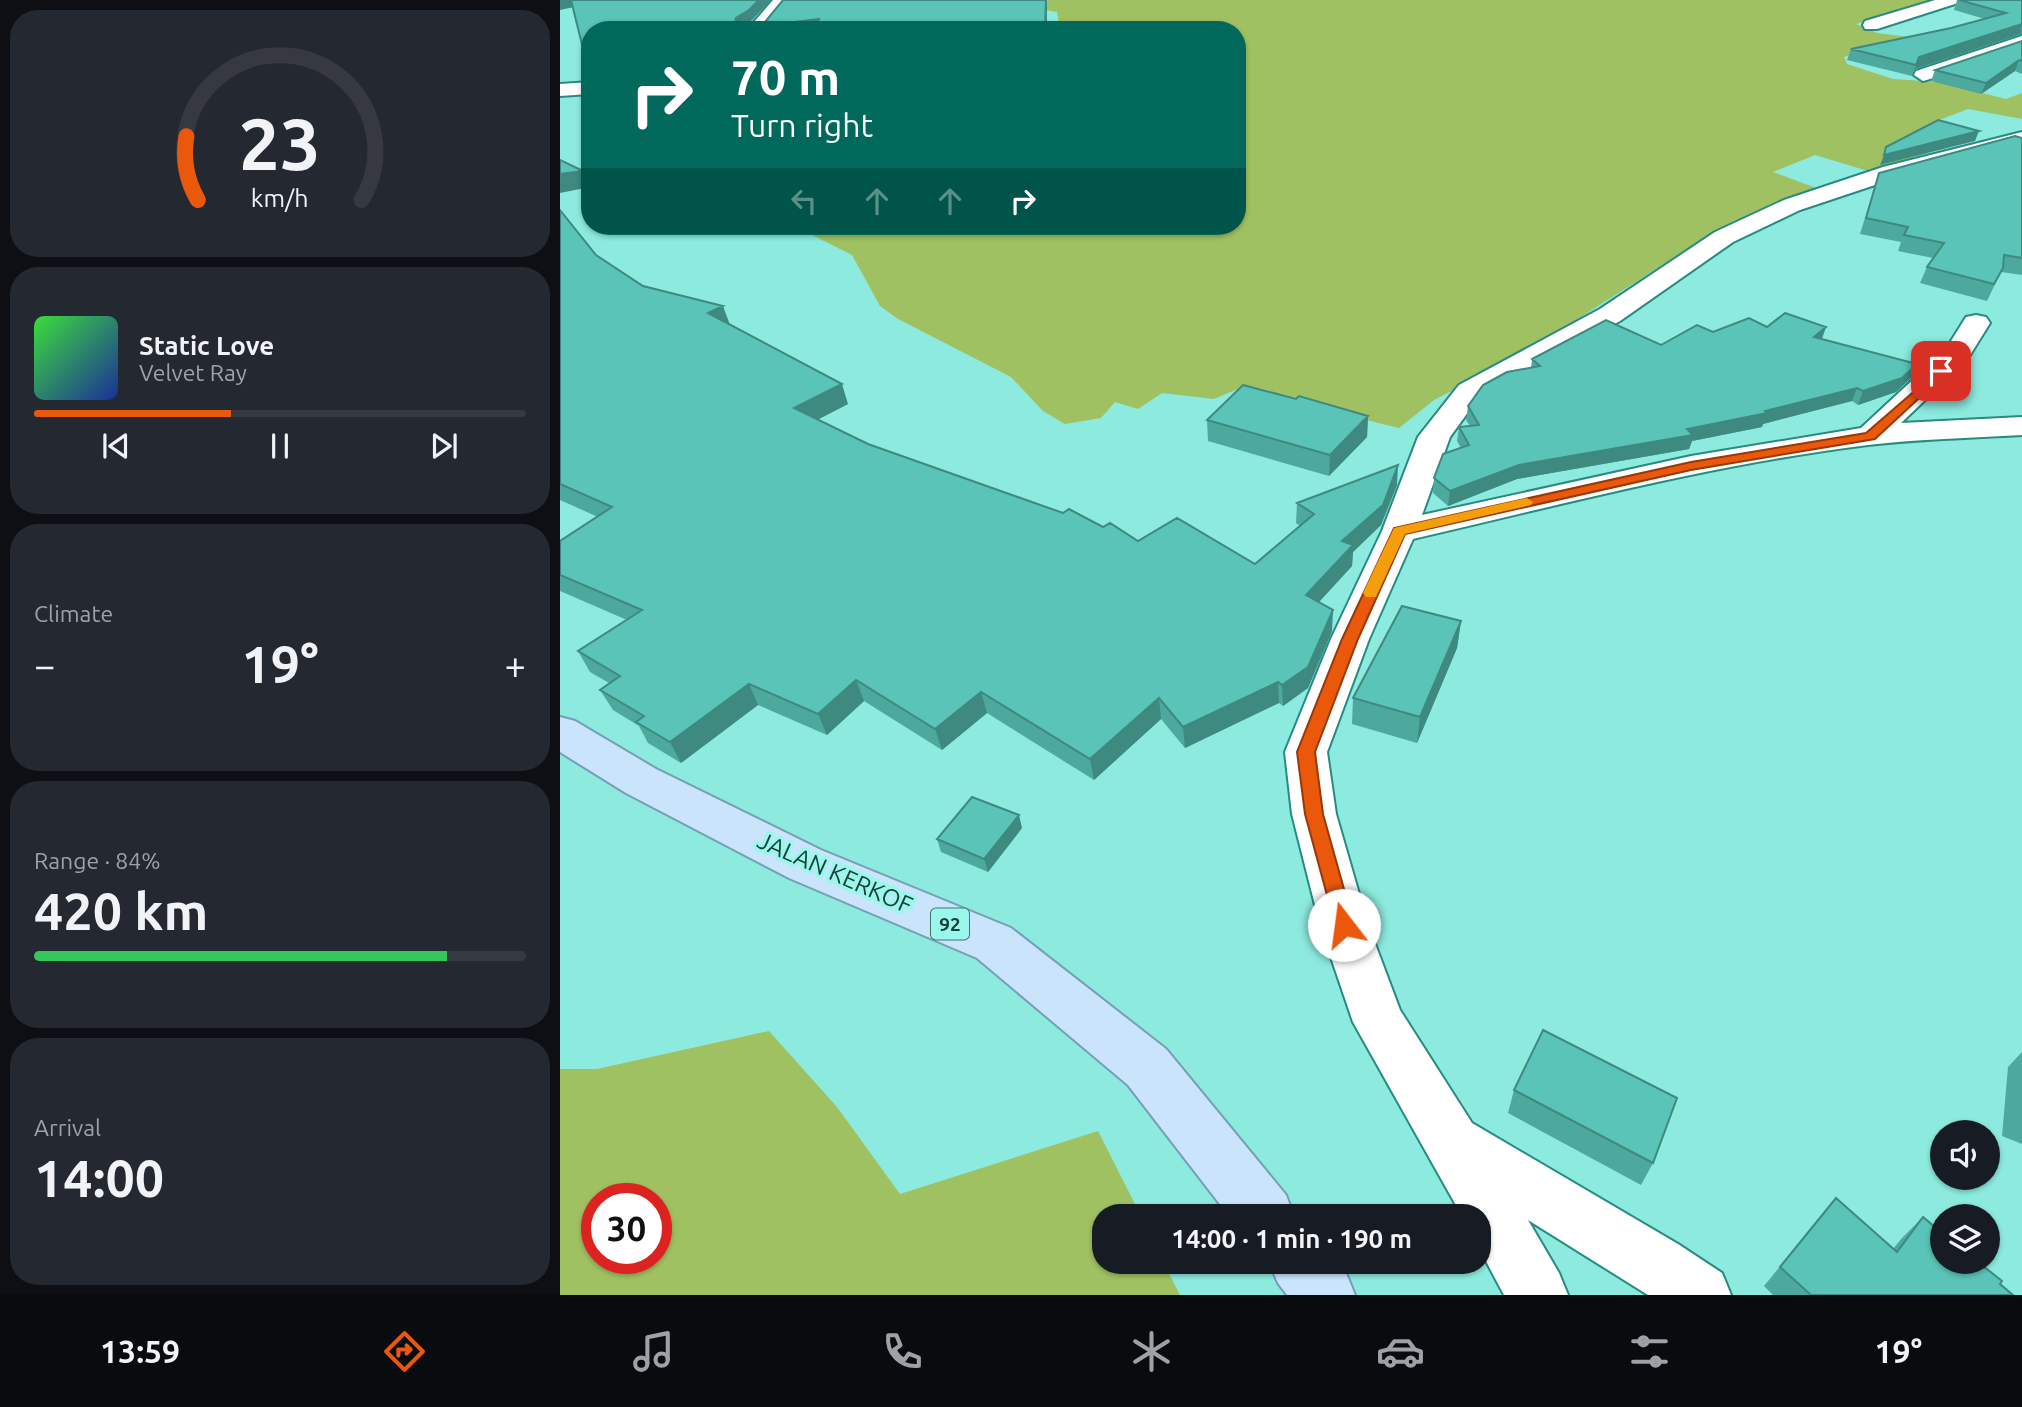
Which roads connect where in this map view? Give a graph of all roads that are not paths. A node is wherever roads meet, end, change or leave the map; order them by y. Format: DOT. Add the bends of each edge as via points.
graph roads {
  1 [pos="782,0"];
  2 [pos="1952,0"];
  3 [pos="764,21"];
  4 [pos="1871,25"];
  5 [pos="2022,41"];
  6 [pos="1923,75"];
  7 [pos="560,90"];
  8 [pos="581,90"];
  9 [pos="2015,144"];
  10 [pos="1976,323"];
  11 [pos="2022,426"];
  12 [pos="1870,436"];
  13 [pos="1399,531"];
  14 [pos="560,732"];
  15 [pos="1452,1142"];
  16 [pos="1255,1204"];
  17 [pos="1308,1274"];
  18 [pos="1324,1295"];
  19 [pos="1536,1295"];
  20 [pos="1700,1295"];
  1 -- 3 [label="street"];
  2 -- 4 [label="street"];
  5 -- 6 [label="street"];
  7 -- 8 [label="street"];
  9 -- 13 [label="street" via="1879,176 1791,205 1735,232 1609,315 1469,391 1434,437"];
  10 -- 12 [label="street" via="1957,354"];
  11 -- 12 [label="street"];
  12 -- 13 [label="street" via="1691,466"];
  13 -- 15 [label="street" via="1306,752 1314,814 1344,925 1379,1022"];
  14 -- 16 [label="main road, JALAN KERKOF / 92" via="641,781 805,864 995,943 1147,1067"];
  15 -- 19 [label="street"];
  15 -- 20 [label="street"];
  17 -- 18 [label="main road"];
}
